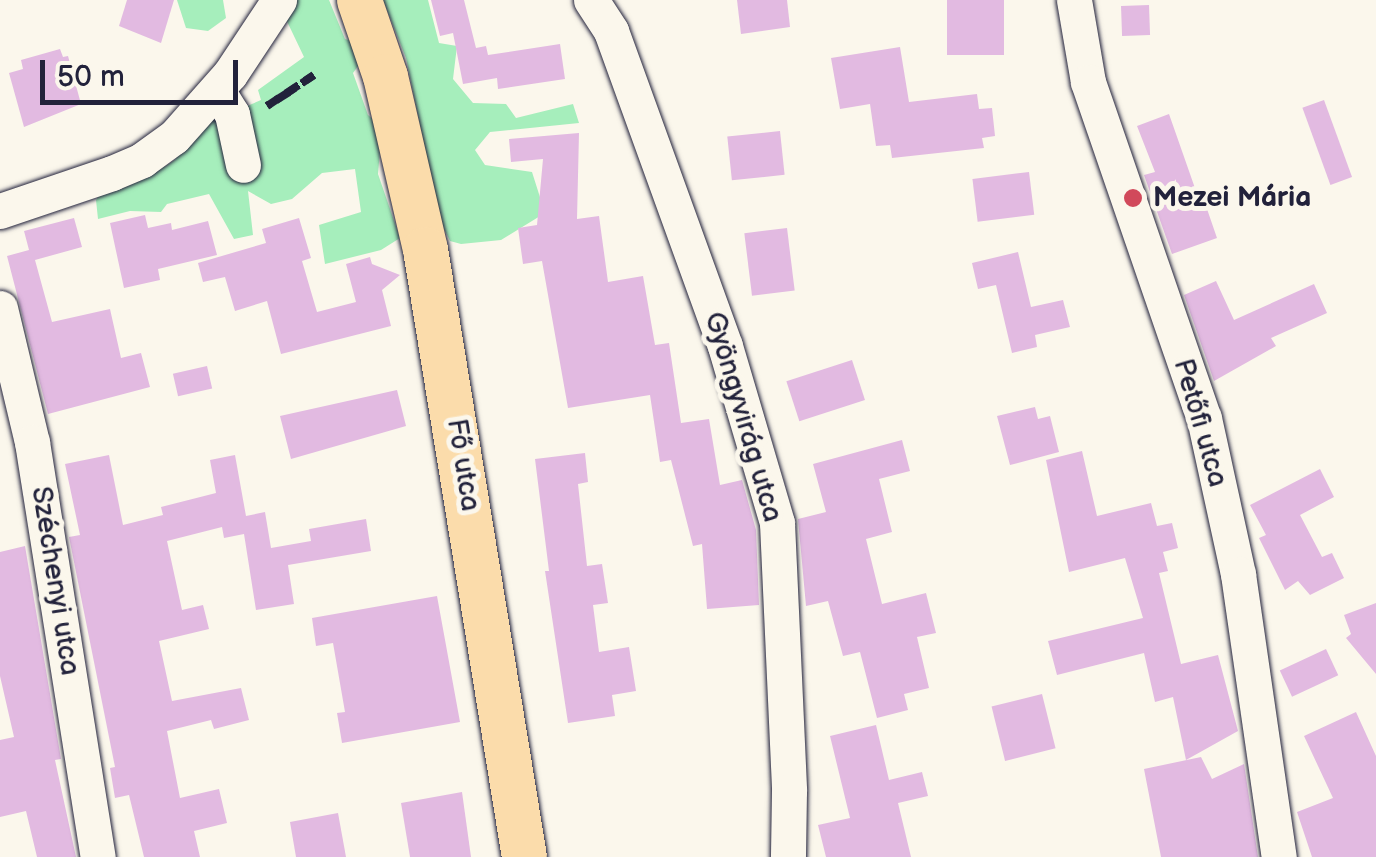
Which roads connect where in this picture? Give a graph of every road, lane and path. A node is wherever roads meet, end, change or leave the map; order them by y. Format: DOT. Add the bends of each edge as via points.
graph roads {
  1 [pos="279,0"];
  2 [pos="359,0"];
  3 [pos="591,0"];
  4 [pos="1074,0"];
  5 [pos="217,90"];
  6 [pos="244,164"];
  7 [pos="0,211"];
  8 [pos="0,308"];
  9 [pos="98,857"];
  10 [pos="524,857"];
  11 [pos="788,857"];
  12 [pos="1280,857"];
  1 -- 5 [label="street"];
  2 -- 10 [label="main road, Fő utca" via="384,76 443,346"];
  3 -- 11 [label="street, Gyöngyvirág utca" via="611,31 725,346 777,522"];
  4 -- 12 [label="street, Petőfi utca" via="1088,82 1204,418 1238,574"];
  5 -- 6 [label="street" via="232,114"];
  5 -- 7 [label="street" via="174,137 142,160"];
  8 -- 9 [label="street, Széchenyi utca" via="32,442"];
}
